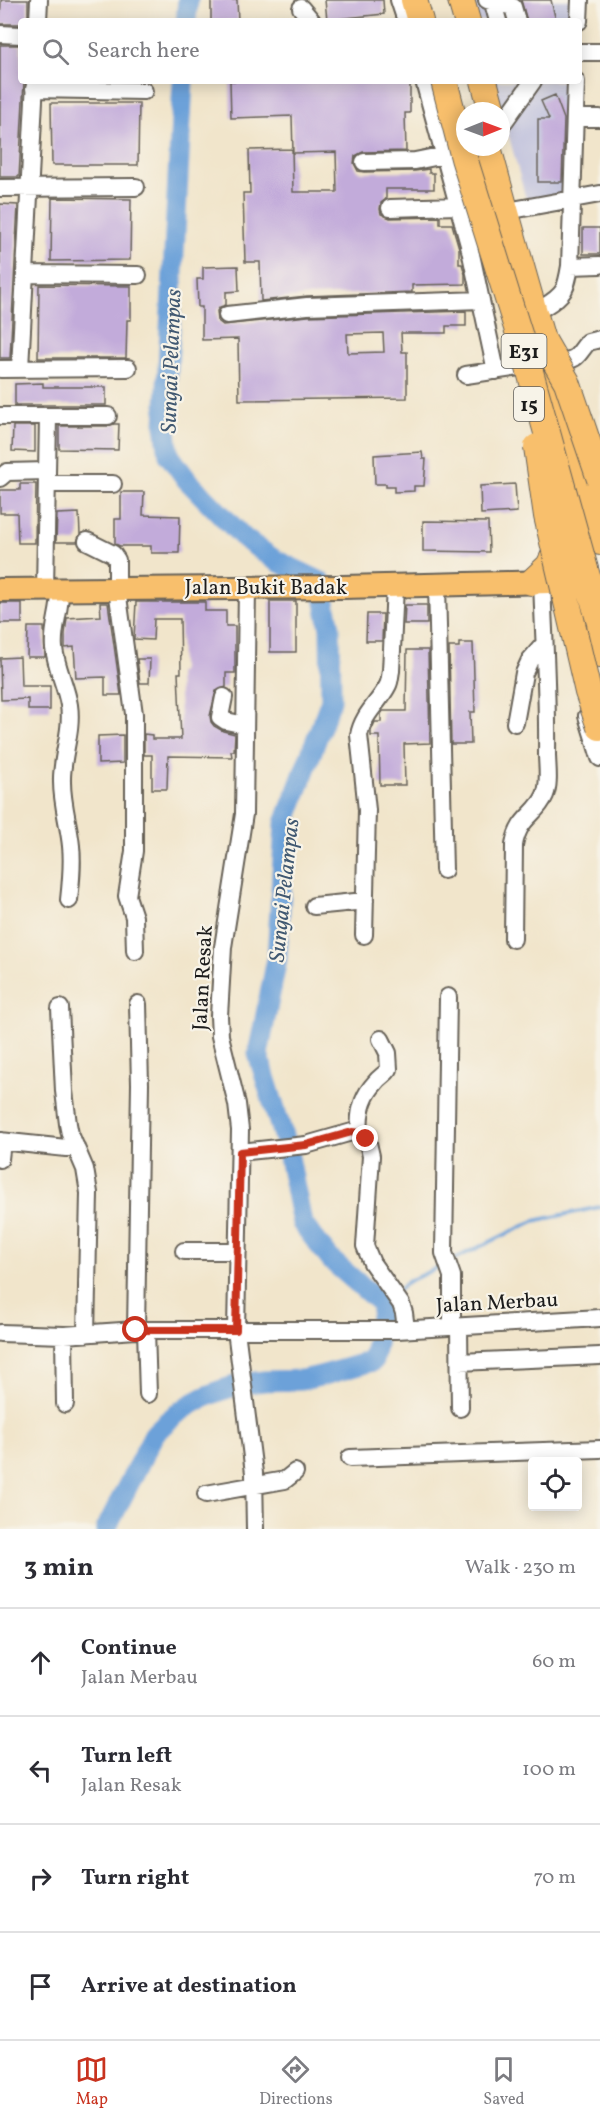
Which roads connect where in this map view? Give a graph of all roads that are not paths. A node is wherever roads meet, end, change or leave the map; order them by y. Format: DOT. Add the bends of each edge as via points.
graph roads {
  1 [pos="39,0"];
  2 [pos="399,0"];
  3 [pos="414,0"];
  4 [pos="423,0"];
  5 [pos="449,0"];
  6 [pos="461,0"];
  7 [pos="580,0"];
  8 [pos="490,2"];
  9 [pos="301,8"];
  10 [pos="38,18"];
  11 [pos="309,18"];
  12 [pos="405,18"];
  13 [pos="419,18"];
  14 [pos="428,18"];
  15 [pos="453,18"];
  16 [pos="466,18"];
  17 [pos="497,18"];
  18 [pos="517,18"];
  19 [pos="579,18"];
  20 [pos="0,34"];
  21 [pos="18,35"];
  22 [pos="582,52"];
  23 [pos="600,52"];
  24 [pos="425,84"];
  25 [pos="439,84"];
  26 [pos="445,84"];
  27 [pos="471,84"];
  28 [pos="485,84"];
  29 [pos="516,84"];
  30 [pos="531,84"];
  31 [pos="576,84"];
  32 [pos="34,85"];
  33 [pos="144,91"];
  34 [pos="520,98"];
  35 [pos="476,102"];
  36 [pos="490,102"];
  37 [pos="510,113"];
  38 [pos="575,118"];
  39 [pos="600,118"];
  40 [pos="445,155"];
  41 [pos="490,156"];
  42 [pos="504,156"];
  43 [pos="364,162"];
  44 [pos="136,187"];
  45 [pos="0,188"];
  46 [pos="29,188"];
  47 [pos="600,194"];
  48 [pos="573,200"];
  49 [pos="458,206"];
  50 [pos="390,208"];
  51 [pos="518,209"];
  52 [pos="600,265"];
  53 [pos="570,266"];
  54 [pos="25,274"];
  55 [pos="138,275"];
  56 [pos="481,300"];
  57 [pos="544,308"];
  58 [pos="227,315"];
  59 [pos="600,339"];
  60 [pos="520,357"];
  61 [pos="560,363"];
  62 [pos="20,368"];
  63 [pos="128,368"];
  64 [pos="0,369"];
  65 [pos="466,375"];
  66 [pos="0,416"];
  67 [pos="48,416"];
  68 [pos="108,416"];
  69 [pos="2,471"];
  70 [pos="47,478"];
  71 [pos="600,479"];
  72 [pos="113,484"];
  73 [pos="600,503"];
  74 [pos="564,531"];
  75 [pos="87,541"];
  76 [pos="600,542"];
  77 [pos="589,581"];
  78 [pos="541,582"];
  79 [pos="437,585"];
  80 [pos="394,586"];
  81 [pos="247,587"];
  82 [pos="117,589"];
  83 [pos="0,590"];
  84 [pos="53,590"];
  85 [pos="600,622"];
  86 [pos="544,644"];
  87 [pos="600,655"];
  88 [pos="224,697"];
  89 [pos="515,723"];
  90 [pos="244,725"];
  91 [pos="600,727"];
  92 [pos="600,758"];
  93 [pos="444,870"];
  94 [pos="69,900"];
  95 [pos="365,901"];
  96 [pos="314,906"];
  97 [pos="364,935"];
  98 [pos="513,939"];
  99 [pos="135,951"];
  100 [pos="448,997"];
  101 [pos="138,1004"];
  102 [pos="60,1008"];
  103 [pos="381,1039"];
  104 [pos="360,1133"];
  105 [pos="1,1141"];
  106 [pos="76,1147"];
  107 [pos="240,1152"];
  108 [pos="0,1159"];
  109 [pos="184,1251"];
  110 [pos="238,1251"];
  111 [pos="600,1318"];
  112 [pos="455,1327"];
  113 [pos="141,1330"];
  114 [pos="236,1330"];
  115 [pos="402,1330"];
  116 [pos="0,1333"];
  117 [pos="86,1334"];
  118 [pos="64,1335"];
  119 [pos="600,1356"];
  120 [pos="459,1362"];
  121 [pos="148,1394"];
  122 [pos="65,1404"];
  123 [pos="460,1408"];
  124 [pos="600,1449"];
  125 [pos="350,1458"];
  126 [pos="295,1472"];
  127 [pos="254,1485"];
  128 [pos="206,1494"];
  129 [pos="255,1529"];
  1 -- 10 [label="street"];
  2 -- 12 [label="street"];
  3 -- 13 [label="highway"];
  4 -- 14 [label="highway"];
  5 -- 15 [label="highway"];
  6 -- 16 [label="highway"];
  7 -- 19 [label="street"];
  8 -- 17 [label="street"];
  8 -- 18 [label="street" via="513,7"];
  9 -- 11 [label="street"];
  20 -- 21 [label="street"];
  22 -- 23 [label="street"];
  24 -- 40 [label="street"];
  25 -- 60 [label="highway, 15"];
  26 -- 60 [label="highway, E31, bridge"];
  27 -- 35 [label="highway"];
  28 -- 36 [label="highway"];
  29 -- 34 [label="street"];
  30 -- 34 [label="street"];
  31 -- 38 [label="street"];
  32 -- 33 [label="street"];
  32 -- 46 [label="street"];
  34 -- 37 [label="street"];
  38 -- 39 [label="street"];
  38 -- 48 [label="street"];
  40 -- 43 [label="street" via="415,161"];
  40 -- 49 [label="street"];
  41 -- 60 [label="highway, E31" via="518,260"];
  42 -- 51 [label="highway, 15"];
  44 -- 46 [label="street"];
  45 -- 46 [label="street"];
  46 -- 54 [label="street"];
  47 -- 48 [label="street"];
  48 -- 51 [label="street"];
  48 -- 53 [label="street"];
  49 -- 50 [label="street"];
  49 -- 56 [label="street"];
  51 -- 57 [label="highway, 15"];
  52 -- 53 [label="street"];
  53 -- 57 [label="street" via="566,290"];
  54 -- 55 [label="street"];
  54 -- 62 [label="street"];
  56 -- 58 [label="street" via="307,306"];
  56 -- 60 [label="street"];
  57 -- 61 [label="highway, 15"];
  59 -- 61 [label="street" via="588,342 574,360"];
  60 -- 65 [label="street"];
  60 -- 71 [label="highway, bridge" via="567,382"];
  60 -- 74 [label="highway, 15"];
  60 -- 76 [label="highway, E31, bridge"];
  60 -- 85 [label="highway, E31, bridge"];
  60 -- 91 [label="highway, bridge" via="546,516 588,693"];
  61 -- 73 [label="highway, 15"];
  62 -- 63 [label="street"];
  62 -- 64 [label="street"];
  66 -- 67 [label="street"];
  67 -- 68 [label="street"];
  67 -- 70 [label="street"];
  69 -- 70 [label="street"];
  70 -- 72 [label="street"];
  70 -- 84 [label="street"];
  74 -- 77 [label="highway, 15"];
  74 -- 78 [label="highway"];
  75 -- 82 [label="street" via="116,556"];
  77 -- 78 [label="main road, Jalan Bukit Badak"];
  77 -- 87 [label="highway, 15"];
  78 -- 79 [label="main road, Jalan Bukit Badak"];
  78 -- 86 [label="street"];
  78 -- 92 [label="street"];
  79 -- 80 [label="main road, Jalan Bukit Badak"];
  79 -- 93 [label="street"];
  80 -- 81 [label="main road, Jalan Bukit Badak"];
  80 -- 95 [label="street" via="392,671 359,735 367,810"];
  81 -- 82 [label="main road, Jalan Bukit Badak"];
  81 -- 90 [label="street, Jalan Resak"];
  82 -- 84 [label="main road, Jalan Bukit Badak"];
  82 -- 99 [label="street" via="134,714 134,851 127,896 134,917"];
  83 -- 84 [label="main road, Jalan Bukit Badak"];
  84 -- 94 [label="street" via="61,603 54,621 54,648 70,721 62,764 71,844"];
  86 -- 89 [label="street" via="524,673"];
  86 -- 98 [label="street" via="547,785 545,795 516,833"];
  88 -- 90 [label="street" via="220,717"];
  90 -- 107 [label="street, Jalan Resak" via="244,814 223,947 219,1016 220,1036 237,1104"];
  95 -- 96 [label="street"];
  95 -- 97 [label="street"];
  100 -- 112 [label="street" via="444,1253 452,1276"];
  101 -- 113 [label="street"];
  102 -- 106 [label="street" via="66,1102 70,1134"];
  103 -- 104 [label="street" via="388,1053 389,1069 370,1089 362,1105"];
  104 -- 107 [label="street" via="306,1145"];
  104 -- 115 [label="street" via="371,1156 365,1246 372,1263 401,1304"];
  105 -- 106 [label="street"];
  105 -- 108 [label="street"];
  106 -- 117 [label="street" via="89,1193"];
  107 -- 110 [label="street, Jalan Resak"];
  109 -- 110 [label="street"];
  110 -- 114 [label="street, Jalan Resak"];
  111 -- 112 [label="street, Jalan Merbau"];
  112 -- 115 [label="street, Jalan Merbau"];
  112 -- 120 [label="street"];
  113 -- 114 [label="street"];
  113 -- 117 [label="street"];
  113 -- 121 [label="street"];
  114 -- 115 [label="street, Jalan Merbau"];
  114 -- 127 [label="street, Jalan Resak"];
  116 -- 118 [label="street"];
  117 -- 118 [label="street"];
  118 -- 122 [label="street"];
  119 -- 120 [label="street"];
  120 -- 123 [label="street"];
  124 -- 125 [label="street"];
  126 -- 127 [label="street" via="285,1480"];
  127 -- 128 [label="street"];
  127 -- 129 [label="street"];
}
